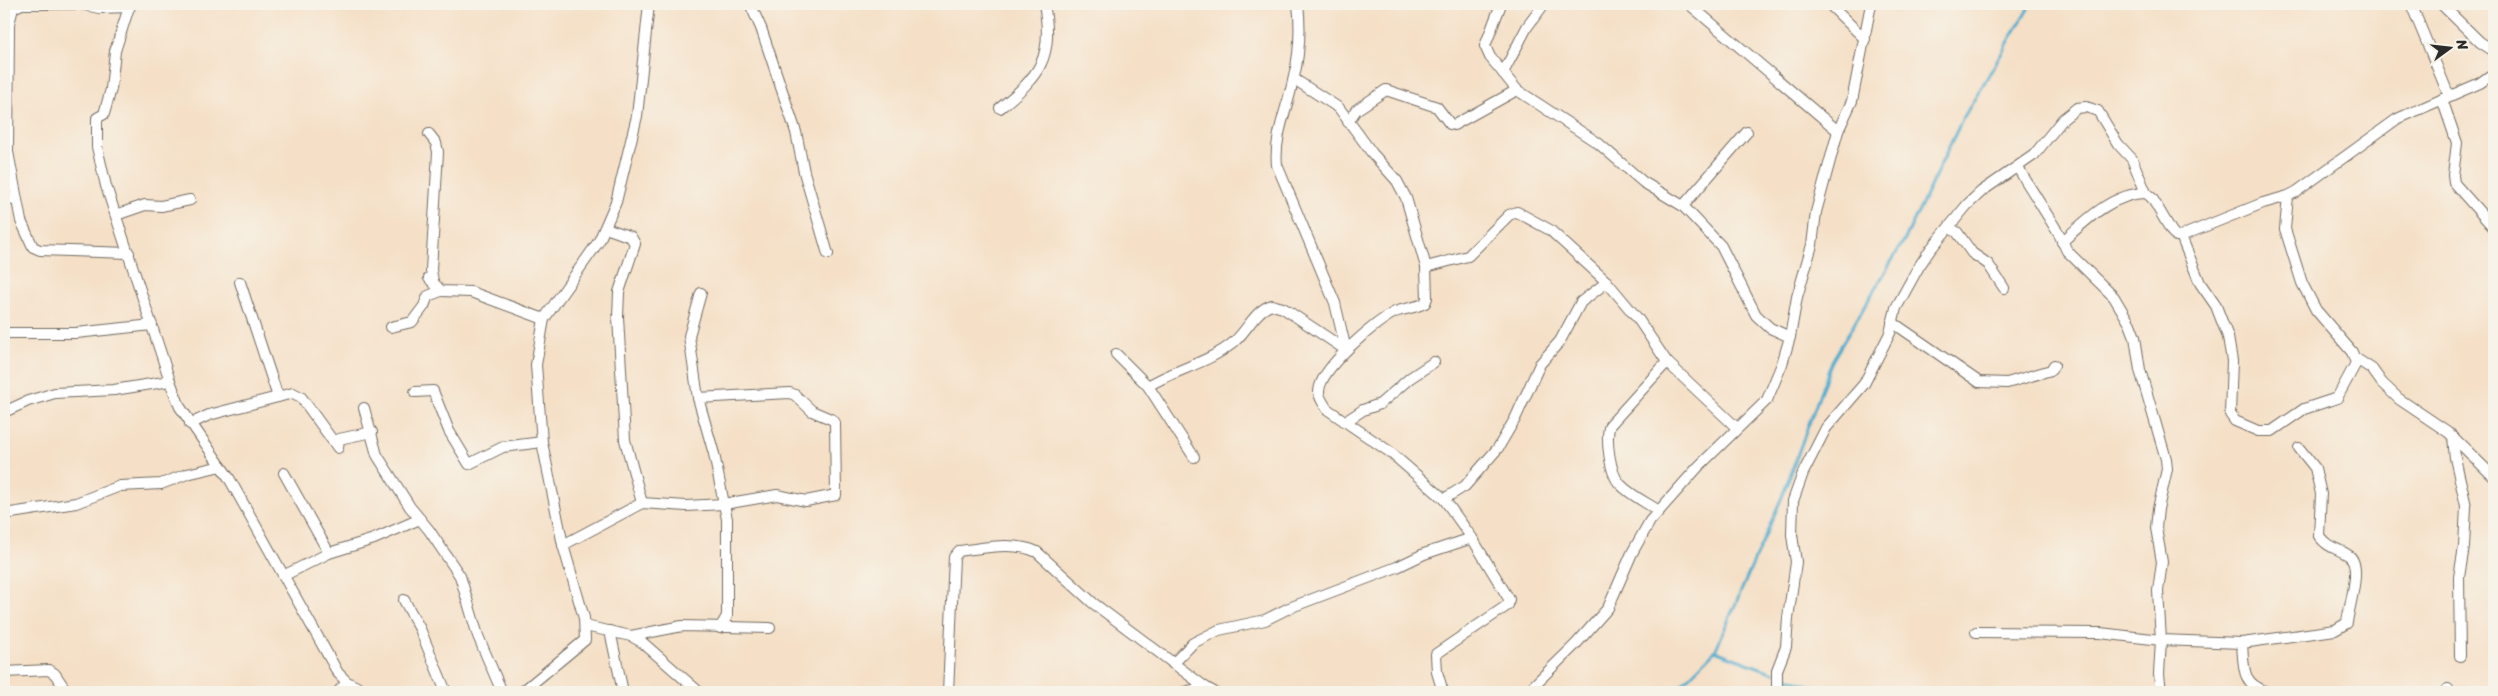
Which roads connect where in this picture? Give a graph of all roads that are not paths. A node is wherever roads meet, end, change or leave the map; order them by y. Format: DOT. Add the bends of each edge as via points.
graph roads {
  1 [pos="649,4"];
  2 [pos="750,4"];
  3 [pos="1044,4"];
  4 [pos="1298,4"];
  5 [pos="1501,4"];
  6 [pos="1544,4"];
  7 [pos="1689,4"];
  8 [pos="1829,4"];
  9 [pos="1871,4"];
  10 [pos="2411,4"];
  11 [pos="2441,4"];
  12 [pos="130,5"];
  13 [pos="6,24"];
  14 [pos="1865,39"];
  15 [pos="2494,51"];
  16 [pos="1503,73"];
  17 [pos="2494,73"];
  18 [pos="1294,79"];
  19 [pos="1517,90"];
  20 [pos="2446,98"];
  21 [pos="1000,108"];
  22 [pos="1348,122"];
  23 [pos="1838,131"];
  24 [pos="1747,132"];
  25 [pos="429,134"];
  26 [pos="2018,168"];
  27 [pos="2146,193"];
  28 [pos="4,196"];
  29 [pos="2288,196"];
  30 [pos="190,200"];
  31 [pos="16,201"];
  32 [pos="1683,206"];
  33 [pos="116,215"];
  34 [pos="606,228"];
  35 [pos="1949,228"];
  36 [pos="2494,228"];
  37 [pos="2181,236"];
  38 [pos="2062,242"];
  39 [pos="129,253"];
  40 [pos="828,254"];
  41 [pos="1426,268"];
  42 [pos="240,282"];
  43 [pos="1607,282"];
  44 [pos="2004,288"];
  45 [pos="441,291"];
  46 [pos="701,293"];
  47 [pos="544,319"];
  48 [pos="1892,322"];
  49 [pos="152,325"];
  50 [pos="391,327"];
  51 [pos="4,333"];
  52 [pos="1790,337"];
  53 [pos="1346,350"];
  54 [pos="1116,354"];
  55 [pos="2355,358"];
  56 [pos="1434,362"];
  57 [pos="1667,362"];
  58 [pos="2054,365"];
  59 [pos="170,381"];
  60 [pos="1148,386"];
  61 [pos="415,392"];
  62 [pos="278,397"];
  63 [pos="698,398"];
  64 [pos="364,408"];
  65 [pos="4,412"];
  66 [pos="1345,422"];
  67 [pos="190,424"];
  68 [pos="1738,428"];
  69 [pos="372,432"];
  70 [pos="2453,437"];
  71 [pos="542,442"];
  72 [pos="2299,448"];
  73 [pos="1194,457"];
  74 [pos="221,466"];
  75 [pos="284,472"];
  76 [pos="2494,477"];
  77 [pos="1444,499"];
  78 [pos="642,503"];
  79 [pos="724,504"];
  80 [pos="1659,511"];
  81 [pos="11,513"];
  82 [pos="420,519"];
  83 [pos="1472,538"];
  84 [pos="563,545"];
  85 [pos="330,553"];
  86 [pos="285,575"];
  87 [pos="404,600"];
  88 [pos="585,626"];
  89 [pos="720,628"];
  90 [pos="770,628"];
  91 [pos="610,631"];
  92 [pos="1976,632"];
  93 [pos="631,636"];
  94 [pos="2161,640"];
  95 [pos="2242,643"];
  96 [pos="2460,656"];
  97 [pos="1173,664"];
  98 [pos="4,672"];
  99 [pos="347,682"];
  100 [pos="536,687"];
  101 [pos="1210,690"];
  102 [pos="67,692"];
  103 [pos="338,692"];
  104 [pos="366,692"];
  105 [pos="446,692"];
  106 [pos="502,692"];
  107 [pos="522,692"];
  108 [pos="623,692"];
  109 [pos="699,692"];
  110 [pos="948,692"];
  111 [pos="1184,692"];
  112 [pos="1443,692"];
  113 [pos="1527,692"];
  114 [pos="1777,692"];
  115 [pos="2161,692"];
  116 [pos="2268,692"];
  1 -- 34 [label="street" via="638,116"];
  2 -- 40 [label="street" via="796,132"];
  3 -- 21 [label="street" via="1048,23 1042,65 1024,88"];
  4 -- 18 [label="street" via="1300,22"];
  5 -- 16 [label="street" via="1485,46"];
  6 -- 16 [label="street" via="1527,27"];
  7 -- 23 [label="street"];
  8 -- 14 [label="street"];
  9 -- 14 [label="street"];
  10 -- 20 [label="street"];
  11 -- 15 [label="street" via="2480,42"];
  12 -- 13 [label="street" via="99,8 80,4 22,4 13,8"];
  12 -- 33 [label="street" via="115,51 111,89 104,114 97,118 95,132 100,163"];
  13 -- 31 [label="street" via="8,138"];
  14 -- 23 [label="street" via="1852,101"];
  16 -- 19 [label="street"];
  17 -- 20 [label="street"];
  18 -- 22 [label="street" via="1339,108"];
  18 -- 53 [label="street" via="1281,127 1277,165 1334,303"];
  19 -- 22 [label="street" via="1454,125 1436,107 1386,90 1356,110"];
  19 -- 32 [label="street" via="1598,143 1643,182"];
  20 -- 29 [label="street" via="2397,119"];
  20 -- 36 [label="street" via="2456,143 2454,183"];
  22 -- 41 [label="street" via="1397,181 1406,198"];
  23 -- 52 [label="street" via="1816,212 1812,245"];
  24 -- 32 [label="street"];
  25 -- 45 [label="street" via="438,152 433,281 428,278"];
  26 -- 27 [label="street" via="2044,146 2063,119 2077,108 2094,108 2132,159"];
  26 -- 35 [label="street" via="1982,192"];
  26 -- 38 [label="street"];
  27 -- 37 [label="street" via="2172,232"];
  27 -- 38 [label="street" via="2119,198"];
  28 -- 31 [label="street"];
  29 -- 37 [label="street"];
  29 -- 55 [label="street" via="2285,230 2302,283 2316,310"];
  30 -- 33 [label="street" via="161,206 145,205"];
  31 -- 39 [label="street" via="33,247 40,250"];
  32 -- 52 [label="street" via="1721,246 1756,315 1770,328"];
  33 -- 39 [label="street"];
  34 -- 47 [label="street"];
  34 -- 78 [label="street" via="631,237 636,244 619,292 618,317 625,440"];
  35 -- 44 [label="street" via="1957,232 1972,253 1988,264"];
  35 -- 48 [label="street" via="1918,268"];
  37 -- 55 [label="street" via="2200,283 2216,306 2228,337 2232,361 2229,405 2235,422 2267,433 2304,409 2333,401 2355,367"];
  38 -- 94 [label="street" via="2073,259 2114,297 2130,324 2166,459 2156,528 2162,562 2158,591"];
  39 -- 49 [label="street"];
  41 -- 43 [label="street" via="1468,256 1509,215 1517,212 1550,230"];
  41 -- 53 [label="street" via="1427,298 1424,302 1396,312 1372,327"];
  42 -- 62 [label="street"];
  43 -- 57 [label="street" via="1638,319"];
  43 -- 77 [label="street" via="1581,302 1560,341 1540,364 1498,448 1465,486"];
  45 -- 47 [label="street" via="471,292"];
  45 -- 50 [label="street" via="428,296 412,322"];
  46 -- 63 [label="street" via="689,336"];
  47 -- 71 [label="street" via="536,365"];
  48 -- 58 [label="street" via="1979,382 2007,383 2051,370"];
  48 -- 114 [label="street" via="1887,340 1864,384 1826,428 1797,487 1791,512 1796,562 1786,647 1777,670"];
  49 -- 51 [label="street" via="76,333"];
  49 -- 59 [label="street"];
  52 -- 68 [label="street" via="1767,400"];
  53 -- 60 [label="street" via="1283,308 1272,305 1261,311 1234,342 1218,353"];
  53 -- 66 [label="street" via="1322,381 1319,391 1327,409"];
  54 -- 60 [label="street"];
  55 -- 70 [label="street" via="2372,369 2399,399"];
  56 -- 66 [label="street" via="1380,404"];
  57 -- 68 [label="street"];
  57 -- 80 [label="street" via="1610,425 1607,433 1620,484"];
  59 -- 65 [label="street" via="114,390 55,393"];
  59 -- 67 [label="street"];
  60 -- 73 [label="street"];
  61 -- 71 [label="street" via="434,391 449,431 470,464 503,447"];
  62 -- 67 [label="street" via="209,415"];
  62 -- 69 [label="street" via="293,393 301,396 338,448 340,439"];
  63 -- 79 [label="street"];
  63 -- 79 [label="street" via="790,393 812,411 835,423 836,495 806,502 777,495"];
  64 -- 69 [label="street"];
  66 -- 77 [label="street" via="1390,452"];
  67 -- 74 [label="street"];
  68 -- 80 [label="street"];
  69 -- 82 [label="street" via="377,455"];
  70 -- 76 [label="street"];
  70 -- 96 [label="street" via="2466,506 2459,576"];
  71 -- 84 [label="street"];
  72 -- 95 [label="street" via="2315,468 2320,494 2319,536 2327,546 2350,556 2354,562 2356,578 2347,623 2335,630"];
  74 -- 81 [label="street" via="161,484 120,486 76,503"];
  74 -- 86 [label="street"];
  75 -- 85 [label="street"];
  77 -- 83 [label="street"];
  78 -- 79 [label="street"];
  78 -- 84 [label="street"];
  79 -- 89 [label="street" via="727,519 727,616"];
  80 -- 113 [label="street" via="1640,538 1608,608"];
  82 -- 85 [label="street"];
  82 -- 106 [label="street" via="460,576 478,636"];
  83 -- 97 [label="street" via="1424,554 1265,620 1219,630 1193,643"];
  83 -- 112 [label="street" via="1506,593 1508,605 1436,654"];
  84 -- 88 [label="street"];
  85 -- 86 [label="street"];
  86 -- 99 [label="street" via="338,672"];
  87 -- 105 [label="street" via="420,629"];
  88 -- 91 [label="street"];
  88 -- 100 [label="street" via="585,640"];
  89 -- 90 [label="street"];
  89 -- 93 [label="street" via="682,626"];
  91 -- 93 [label="street"];
  91 -- 108 [label="street"];
  92 -- 94 [label="street" via="2100,633"];
  93 -- 109 [label="street"];
  94 -- 95 [label="street"];
  94 -- 115 [label="street"];
  95 -- 116 [label="street" via="2244,671 2251,685"];
  97 -- 101 [label="street"];
  97 -- 110 [label="street" via="1093,603 1037,552 1007,545 959,551 954,557"];
  98 -- 102 [label="street" via="49,670"];
  99 -- 103 [label="street"];
  99 -- 104 [label="street"];
  100 -- 107 [label="street"];
  101 -- 111 [label="street"];
}
